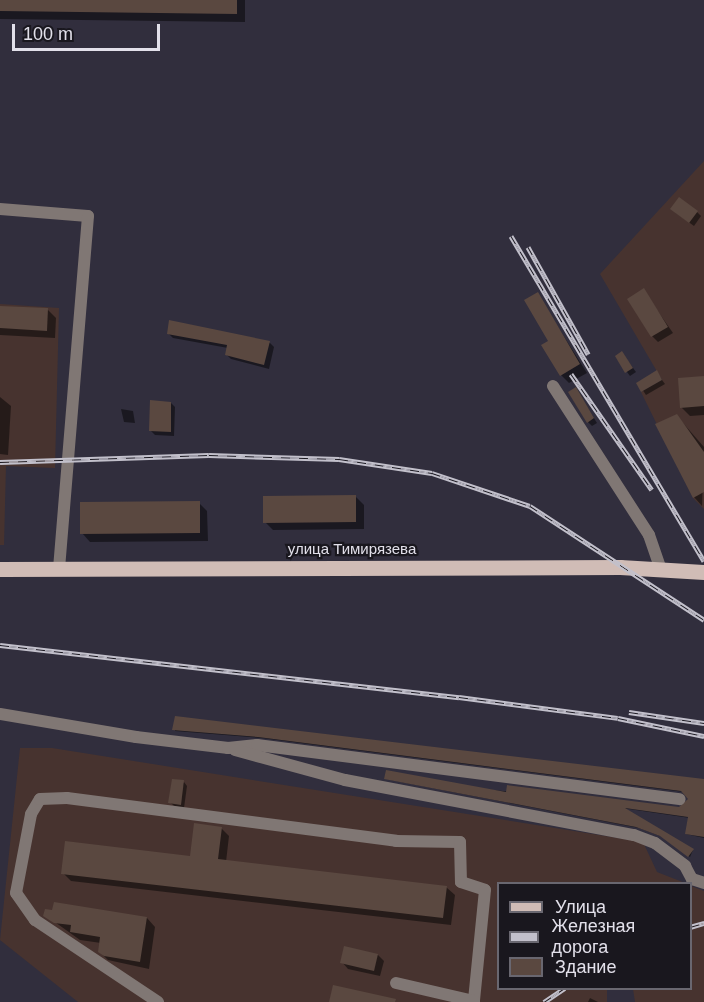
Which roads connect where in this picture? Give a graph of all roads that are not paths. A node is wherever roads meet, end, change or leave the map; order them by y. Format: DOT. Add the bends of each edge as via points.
graph roads {
  1 [pos="0,209"];
  2 [pos="554,386"];
  3 [pos="0,569"];
  4 [pos="59,569"];
  5 [pos="662,570"];
  6 [pos="704,572"];
  7 [pos="0,714"];
  8 [pos="228,748"];
  9 [pos="680,799"];
  10 [pos="704,883"];
  11 [pos="396,983"];
  12 [pos="153,1001"];
  1 -- 4 [label="street" via="88,216"];
  2 -- 5 [label="street" via="649,535"];
  3 -- 4 [label="main road, улица Тимирязева"];
  4 -- 5 [label="main road, улица Тимирязева"];
  5 -- 6 [label="main road, улица Тимирязева"];
  7 -- 8 [label="street"];
  8 -- 9 [label="street" via="256,745"];
  8 -- 10 [label="street" via="345,780 634,835 655,843 685,866 692,879"];
  11 -- 12 [label="street" via="474,1001 485,890 461,882 460,842 396,841 68,798 40,799 31,814 16,893 34,920"];
}
